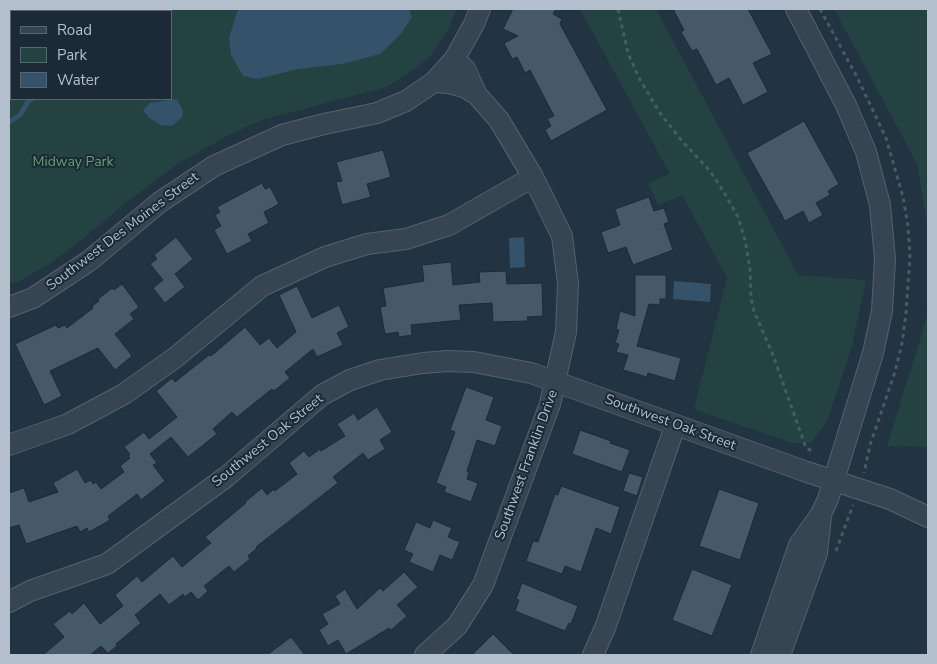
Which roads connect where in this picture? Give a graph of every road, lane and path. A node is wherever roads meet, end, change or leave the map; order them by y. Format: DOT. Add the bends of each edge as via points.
graph roads {
  1 [pos="480,9"];
  2 [pos="618,9"];
  3 [pos="796,9"];
  4 [pos="454,60"];
  5 [pos="434,82"];
  6 [pos="477,95"];
  7 [pos="533,177"];
  8 [pos="9,307"];
  9 [pos="556,382"];
  10 [pos="675,426"];
  11 [pos="9,445"];
  12 [pos="814,452"];
  13 [pos="833,481"];
  14 [pos="822,514"];
  15 [pos="928,516"];
  16 [pos="9,602"];
  17 [pos="425,655"];
  18 [pos="593,655"];
  19 [pos="761,655"];
  20 [pos="780,655"];
  1 -- 4 [label="street, Southwest Des Moines Street"];
  2 -- 12 [label="path" via="628,53 639,78 660,113 710,171 738,217 750,269 754,311 806,448"];
  3 -- 13 [label="street" via="846,105 866,152 880,205 885,259 882,311 873,353"];
  4 -- 5 [label="street, Southwest Des Moines Street"];
  4 -- 6 [label="street, Southwest Franklin Drive" via="465,69"];
  5 -- 6 [label="street, Southwest Franklin Drive" via="464,87"];
  5 -- 8 [label="street, Southwest Des Moines Street" via="406,101 384,110 282,135 214,166 160,202 88,261 33,298"];
  6 -- 7 [label="street, Southwest Franklin Drive" via="499,120"];
  7 -- 9 [label="street, Southwest Franklin Drive" via="562,236 568,284 566,332"];
  7 -- 11 [label="street" via="449,225 406,240 367,244 325,257 262,286 176,357 124,394 68,424"];
  9 -- 10 [label="street, Southwest Oak Street"];
  9 -- 16 [label="street, Southwest Oak Street" via="503,367 448,361 380,370 350,380 322,395 226,477 107,564 30,591"];
  9 -- 17 [label="street, Southwest Franklin Drive" via="483,585 457,626"];
  10 -- 13 [label="street, Southwest Oak Street"];
  10 -- 18 [label="street"];
  13 -- 14 [label="street"];
  13 -- 15 [label="street, Southwest Oak Street" via="890,499"];
  14 -- 19 [label="street" via="799,545"];
  14 -- 20 [label="street" via="817,553"];
}
